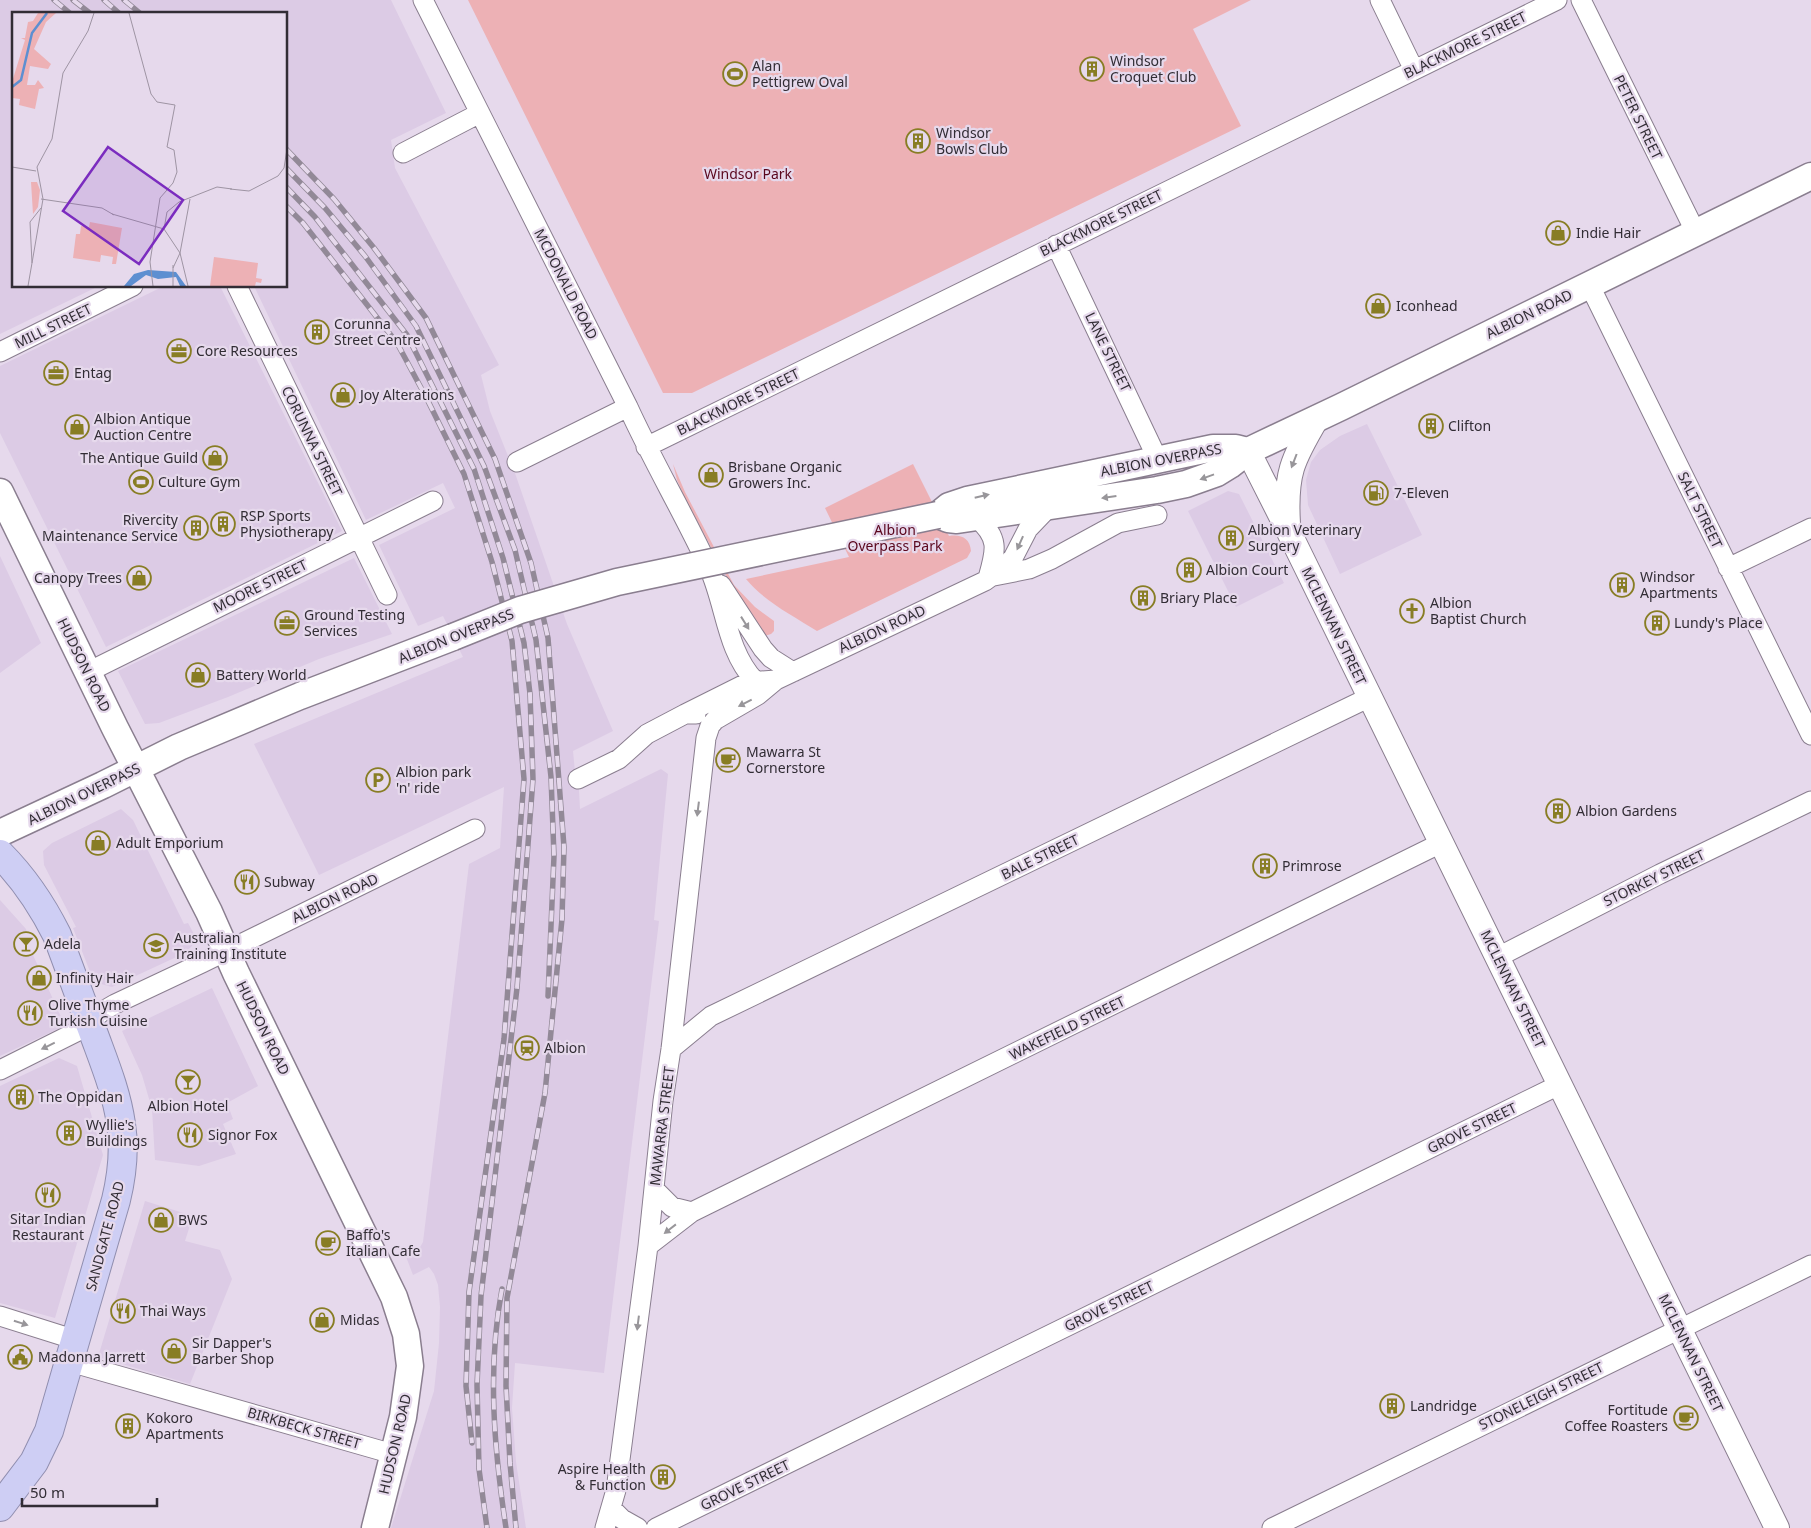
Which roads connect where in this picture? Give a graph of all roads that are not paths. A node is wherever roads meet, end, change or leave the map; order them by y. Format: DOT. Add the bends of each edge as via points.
graph roads {
  1 [pos="423,0"];
  2 [pos="1380,0"];
  3 [pos="1557,0"];
  4 [pos="1581,0"];
  5 [pos="1414,70"];
  6 [pos="480,114"];
  7 [pos="403,153"];
  8 [pos="1811,176"];
  9 [pos="1696,233"];
  10 [pos="1056,245"];
  11 [pos="1589,284"];
  12 [pos="129,288"];
  13 [pos="238,288"];
  14 [pos="0,352"];
  15 [pos="628,407"];
  16 [pos="1317,418"];
  17 [pos="646,447"];
  18 [pos="1248,451"];
  19 [pos="1158,460"];
  20 [pos="517,462"];
  21 [pos="0,492"];
  22 [pos="433,501"];
  23 [pos="1050,506"];
  24 [pos="938,515"];
  25 [pos="1157,515"];
  26 [pos="976,517"];
  27 [pos="1811,528"];
  28 [pos="1288,530"];
  29 [pos="359,538"];
  30 [pos="709,567"];
  31 [pos="1728,568"];
  32 [pos="988,578"];
  33 [pos="387,595"];
  34 [pos="88,672"];
  35 [pos="793,672"];
  36 [pos="776,680"];
  37 [pos="755,681"];
  38 [pos="1370,697"];
  39 [pos="685,714"];
  40 [pos="712,723"];
  41 [pos="1811,735"];
  42 [pos="136,769"];
  43 [pos="578,779"];
  44 [pos="1811,801"];
  45 [pos="475,829"];
  46 [pos="0,833"];
  47 [pos="1441,843"];
  48 [pos="0,854"];
  49 [pos="226,950"];
  50 [pos="1498,957"];
  51 [pos="675,1009"];
  52 [pos="711,1016"];
  53 [pos="89,1021"];
  54 [pos="671,1049"];
  55 [pos="0,1070"];
  56 [pos="1561,1084"];
  57 [pos="654,1189"];
  58 [pos="692,1212"];
  59 [pos="648,1246"];
  60 [pos="1811,1265"];
  61 [pos="0,1316"];
  62 [pos="1679,1328"];
  63 [pos="73,1351"];
  64 [pos="394,1454"];
  65 [pos="0,1507"];
  66 [pos="611,1508"];
  67 [pos="375,1528"];
  68 [pos="605,1528"];
  69 [pos="638,1528"];
  70 [pos="656,1528"];
  71 [pos="1272,1528"];
  72 [pos="1777,1528"];
  1 -- 6 [label="street, MCDONALD ROAD"];
  2 -- 5 [label="street"];
  3 -- 5 [label="street, BLACKMORE STREET"];
  4 -- 9 [label="street, PETER STREET"];
  5 -- 10 [label="street, BLACKMORE STREET"];
  6 -- 7 [label="street"];
  6 -- 15 [label="street, MCDONALD ROAD"];
  8 -- 9 [label="main road, ALBION ROAD"];
  9 -- 11 [label="main road, ALBION ROAD"];
  10 -- 17 [label="street, BLACKMORE STREET"];
  10 -- 19 [label="street, LANE STREET"];
  11 -- 16 [label="main road, ALBION ROAD"];
  11 -- 31 [label="street, SALT STREET"];
  12 -- 14 [label="street, MILL STREET"];
  13 -- 29 [label="street, CORUNNA STREET"];
  15 -- 17 [label="street, MCDONALD ROAD"];
  15 -- 20 [label="street"];
  16 -- 18 [label="main road, ALBION ROAD"];
  16 -- 28 [label="street, one-way" via="1298,449 1291,468"];
  17 -- 30 [label="street, MCDONALD ROAD"];
  18 -- 19 [label="main road, ALBION OVERPASS" via="1213,448"];
  18 -- 23 [label="main road, ALBION OVERPASS, one-way" via="1217,473 1186,484"];
  18 -- 28 [label="street, MCLENNAN STREET"];
  24 -- 19 [label="main road, ALBION OVERPASS, one-way" via="949,506 967,500"];
  21 -- 34 [label="main road, HUDSON ROAD"];
  22 -- 29 [label="street, MOORE STREET"];
  23 -- 26 [label="main road, ALBION OVERPASS"];
  23 -- 32 [label="street, ALBION ROAD, one-way" via="1028,529 1013,558"];
  24 -- 26 [label="main road, ALBION OVERPASS" via="953,520"];
  24 -- 42 [label="main road, ALBION OVERPASS, bridge" via="617,582 520,610 255,715"];
  25 -- 32 [label="street, ALBION ROAD" via="1118,523 1029,569"];
  26 -- 32 [label="street" via="988,529 995,543"];
  27 -- 31 [label="street"];
  28 -- 38 [label="street, MCLENNAN STREET"];
  29 -- 33 [label="street, CORUNNA STREET"];
  29 -- 34 [label="street, MOORE STREET"];
  30 -- 35 [label="street, MCDONALD ROAD, one-way" via="760,646 771,658"];
  30 -- 37 [label="street, MCDONALD ROAD" via="738,656"];
  31 -- 41 [label="street, SALT STREET"];
  32 -- 35 [label="street, ALBION ROAD"];
  34 -- 42 [label="main road, HUDSON ROAD"];
  35 -- 36 [label="street, ALBION ROAD"];
  36 -- 37 [label="street, ALBION ROAD"];
  36 -- 40 [label="street, ALBION ROAD, one-way"];
  37 -- 39 [label="street, ALBION ROAD"];
  38 -- 47 [label="street, MCLENNAN STREET"];
  38 -- 52 [label="street, BALE STREET"];
  39 -- 40 [label="street" via="698,714"];
  39 -- 43 [label="street, ALBION ROAD" via="648,734 619,759"];
  40 -- 51 [label="street, MAWARRA STREET, one-way" via="705,742"];
  42 -- 46 [label="main road, ALBION OVERPASS"];
  42 -- 49 [label="main road, HUDSON ROAD"];
  44 -- 50 [label="street, STORKEY STREET"];
  45 -- 49 [label="street, ALBION ROAD"];
  47 -- 50 [label="street, MCLENNAN STREET"];
  47 -- 58 [label="street, WAKEFIELD STREET"];
  48 -- 53 [label="highway, SANDGATE ROAD" via="24,881 48,917"];
  49 -- 53 [label="street, ALBION ROAD" via="109,1007"];
  49 -- 64 [label="main road, HUDSON ROAD" via="401,1314 410,1366"];
  50 -- 56 [label="street, MCLENNAN STREET"];
  51 -- 52 [label="street" via="692,1015"];
  51 -- 54 [label="street, MAWARRA STREET"];
  52 -- 54 [label="street, BALE STREET"];
  53 -- 55 [label="street, ALBION ROAD, one-way" via="76,1032"];
  53 -- 63 [label="highway, SANDGATE ROAD" via="119,1111 123,1155 116,1200"];
  54 -- 57 [label="street, MAWARRA STREET"];
  56 -- 62 [label="street, MCLENNAN STREET"];
  56 -- 70 [label="street, GROVE STREET"];
  57 -- 58 [label="street" via="672,1207"];
  57 -- 59 [label="street, MAWARRA STREET"];
  58 -- 59 [label="street, WAKEFIELD STREET, one-way"];
  59 -- 66 [label="street, MAWARRA STREET, one-way"];
  60 -- 62 [label="street, STONELEIGH STREET"];
  61 -- 63 [label="street, BIRKBECK STREET, one-way"];
  62 -- 71 [label="street, STONELEIGH STREET"];
  62 -- 72 [label="street, MCLENNAN STREET"];
  63 -- 64 [label="street, BIRKBECK STREET"];
  63 -- 65 [label="highway, SANDGATE ROAD" via="42,1448 24,1478"];
  64 -- 67 [label="main road, HUDSON ROAD"];
  66 -- 68 [label="street, MAWARRA STREET"];
  66 -- 69 [label="street"];
}
